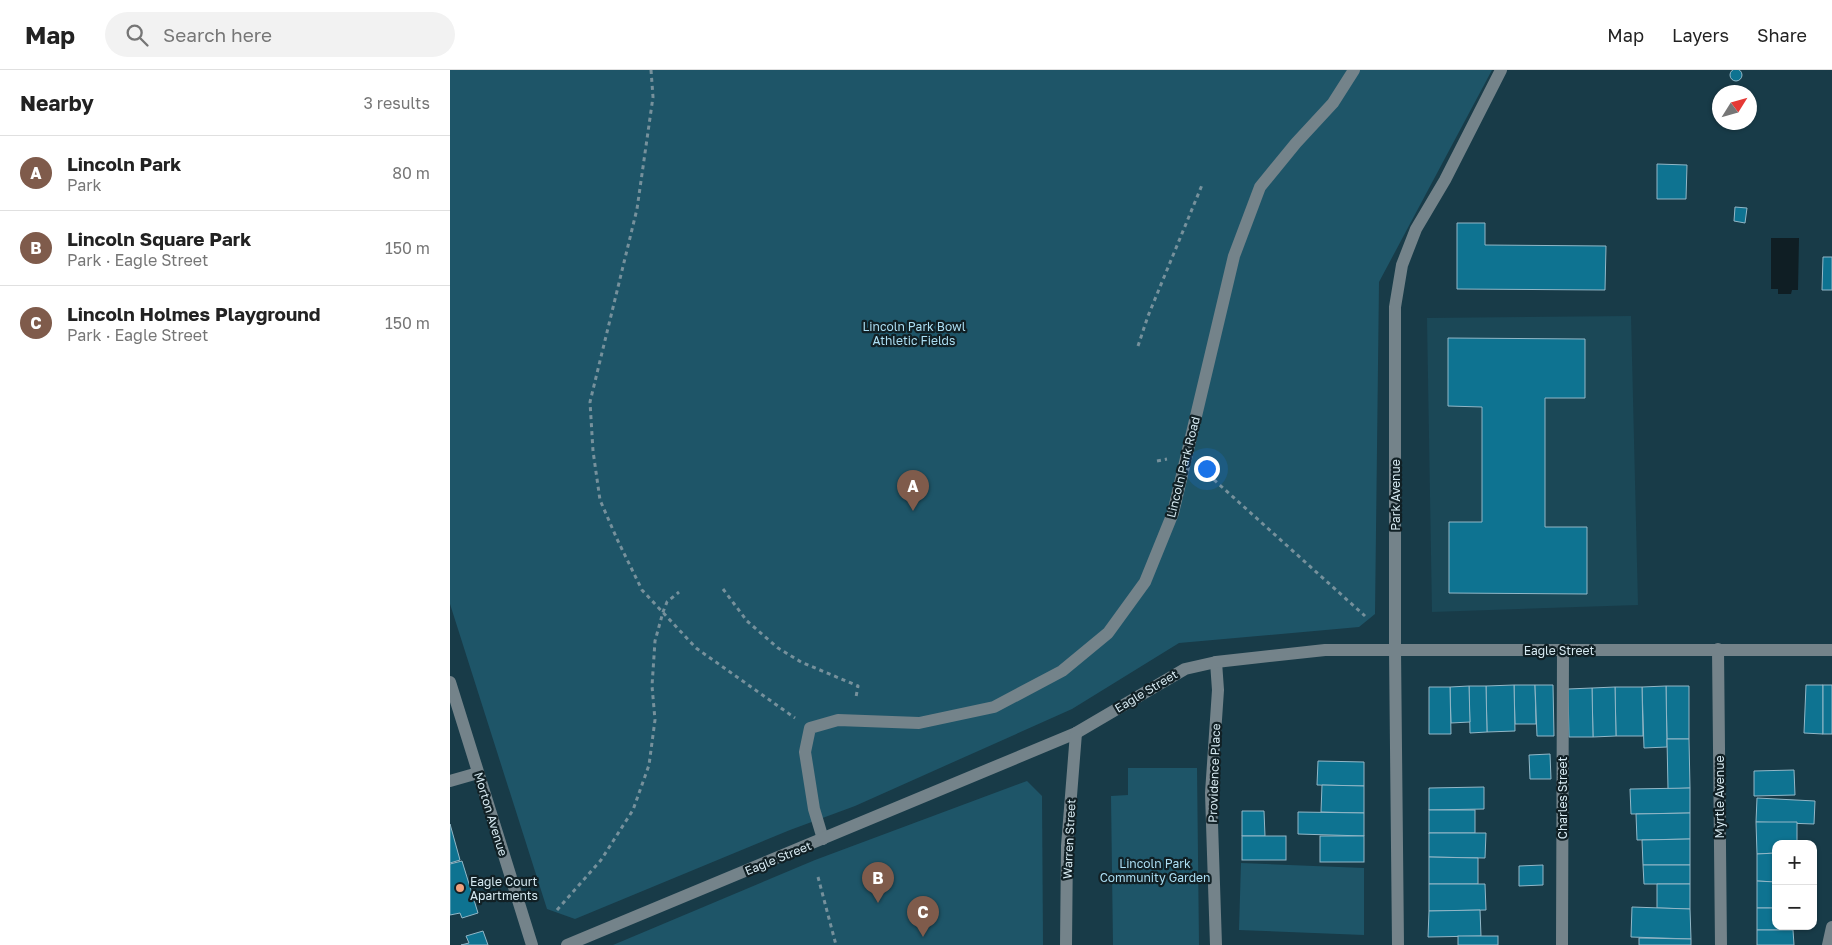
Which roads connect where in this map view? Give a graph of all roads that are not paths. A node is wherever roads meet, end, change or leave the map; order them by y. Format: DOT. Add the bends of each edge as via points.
graph roads {
  1 [pos="1354,70"];
  2 [pos="1501,70"];
  3 [pos="1395,650"];
  4 [pos="1563,650"];
  5 [pos="1718,650"];
  6 [pos="1832,650"];
  7 [pos="1216,662"];
  8 [pos="450,682"];
  9 [pos="1076,733"];
  10 [pos="478,774"];
  11 [pos="450,781"];
  12 [pos="823,839"];
  13 [pos="1832,927"];
  14 [pos="532,945"];
  15 [pos="567,945"];
  16 [pos="1066,945"];
  17 [pos="1216,945"];
  18 [pos="1398,945"];
  19 [pos="1562,945"];
  20 [pos="1721,945"];
  21 [pos="1828,945"];
  1 -- 12 [label="street, Lincoln Park Road" via="1333,103 1260,187 1234,256 1173,513 1145,582 1108,633 1062,671 994,707 919,722 838,720 810,728 805,752 814,809"];
  2 -- 3 [label="street, Park Avenue" via="1416,229 1402,265 1396,307"];
  3 -- 4 [label="street, Eagle Street"];
  3 -- 7 [label="street, Eagle Street" via="1325,650"];
  3 -- 18 [label="street, Park Avenue"];
  4 -- 5 [label="street, Eagle Street"];
  4 -- 19 [label="street, Charles Street"];
  5 -- 6 [label="street, Eagle Street"];
  5 -- 20 [label="street, Myrtle Avenue"];
  7 -- 9 [label="street, Eagle Street" via="1185,669"];
  7 -- 17 [label="street, Providence Place" via="1218,690 1211,793"];
  8 -- 10 [label="street, Morton Avenue"];
  9 -- 12 [label="street, Eagle Street"];
  9 -- 16 [label="street, Warren Street" via="1067,846"];
  10 -- 11 [label="street"];
  10 -- 14 [label="street, Morton Avenue"];
  12 -- 15 [label="street, Eagle Street"];
  13 -- 21 [label="street"];
}
